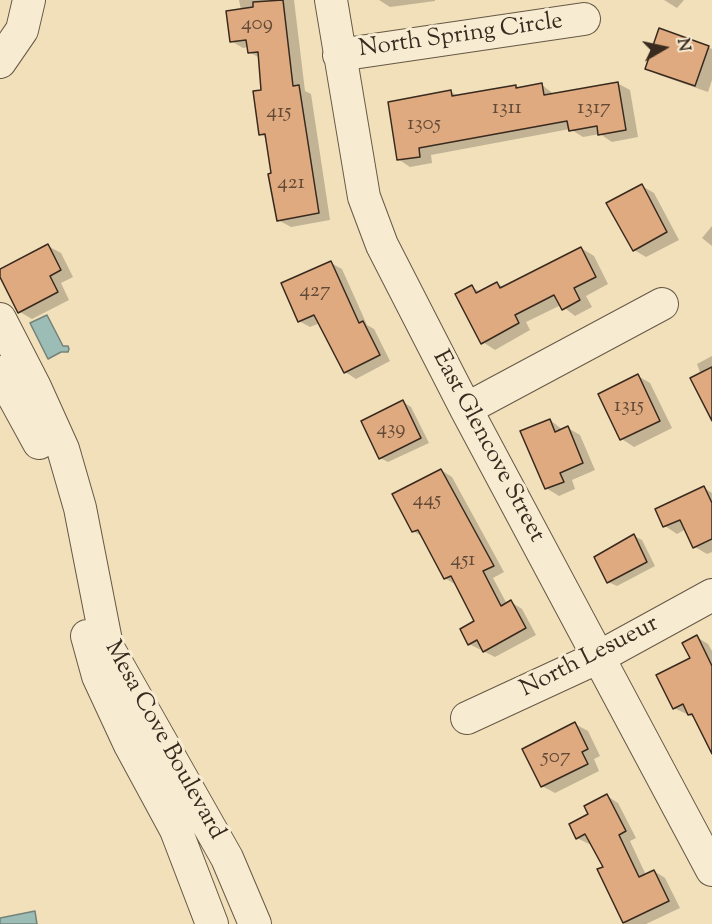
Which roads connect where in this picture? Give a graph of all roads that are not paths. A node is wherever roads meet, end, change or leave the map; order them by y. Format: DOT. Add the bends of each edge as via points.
graph roads {
  1 [pos="29,0"];
  2 [pos="331,0"];
  3 [pos="584,19"];
  4 [pos="339,55"];
  5 [pos="0,62"];
  6 [pos="662,304"];
  7 [pos="0,319"];
  8 [pos="0,372"];
  9 [pos="466,409"];
  10 [pos="712,595"];
  11 [pos="599,657"];
  12 [pos="467,718"];
  13 [pos="712,870"];
  14 [pos="212,924"];
  15 [pos="255,924"];
  1 -- 5 [label="street" via="22,30"];
  2 -- 4 [label="street, East Glencove Street"];
  3 -- 4 [label="street, North Spring Circle"];
  4 -- 9 [label="street, East Glencove Street" via="364,197 382,245"];
  6 -- 9 [label="street"];
  7 -- 15 [label="street, Mesa Cove Boulevard" via="63,448 80,508 107,646 227,858"];
  8 -- 14 [label="street, Mesa Cove Boulevard" via="31,426 53,479 98,676 176,830"];
  9 -- 11 [label="street, East Glencove Street"];
  10 -- 11 [label="street, North Lesueur"];
  11 -- 12 [label="street, North Lesueur"];
  11 -- 13 [label="street, East Glencove Street"];
}
